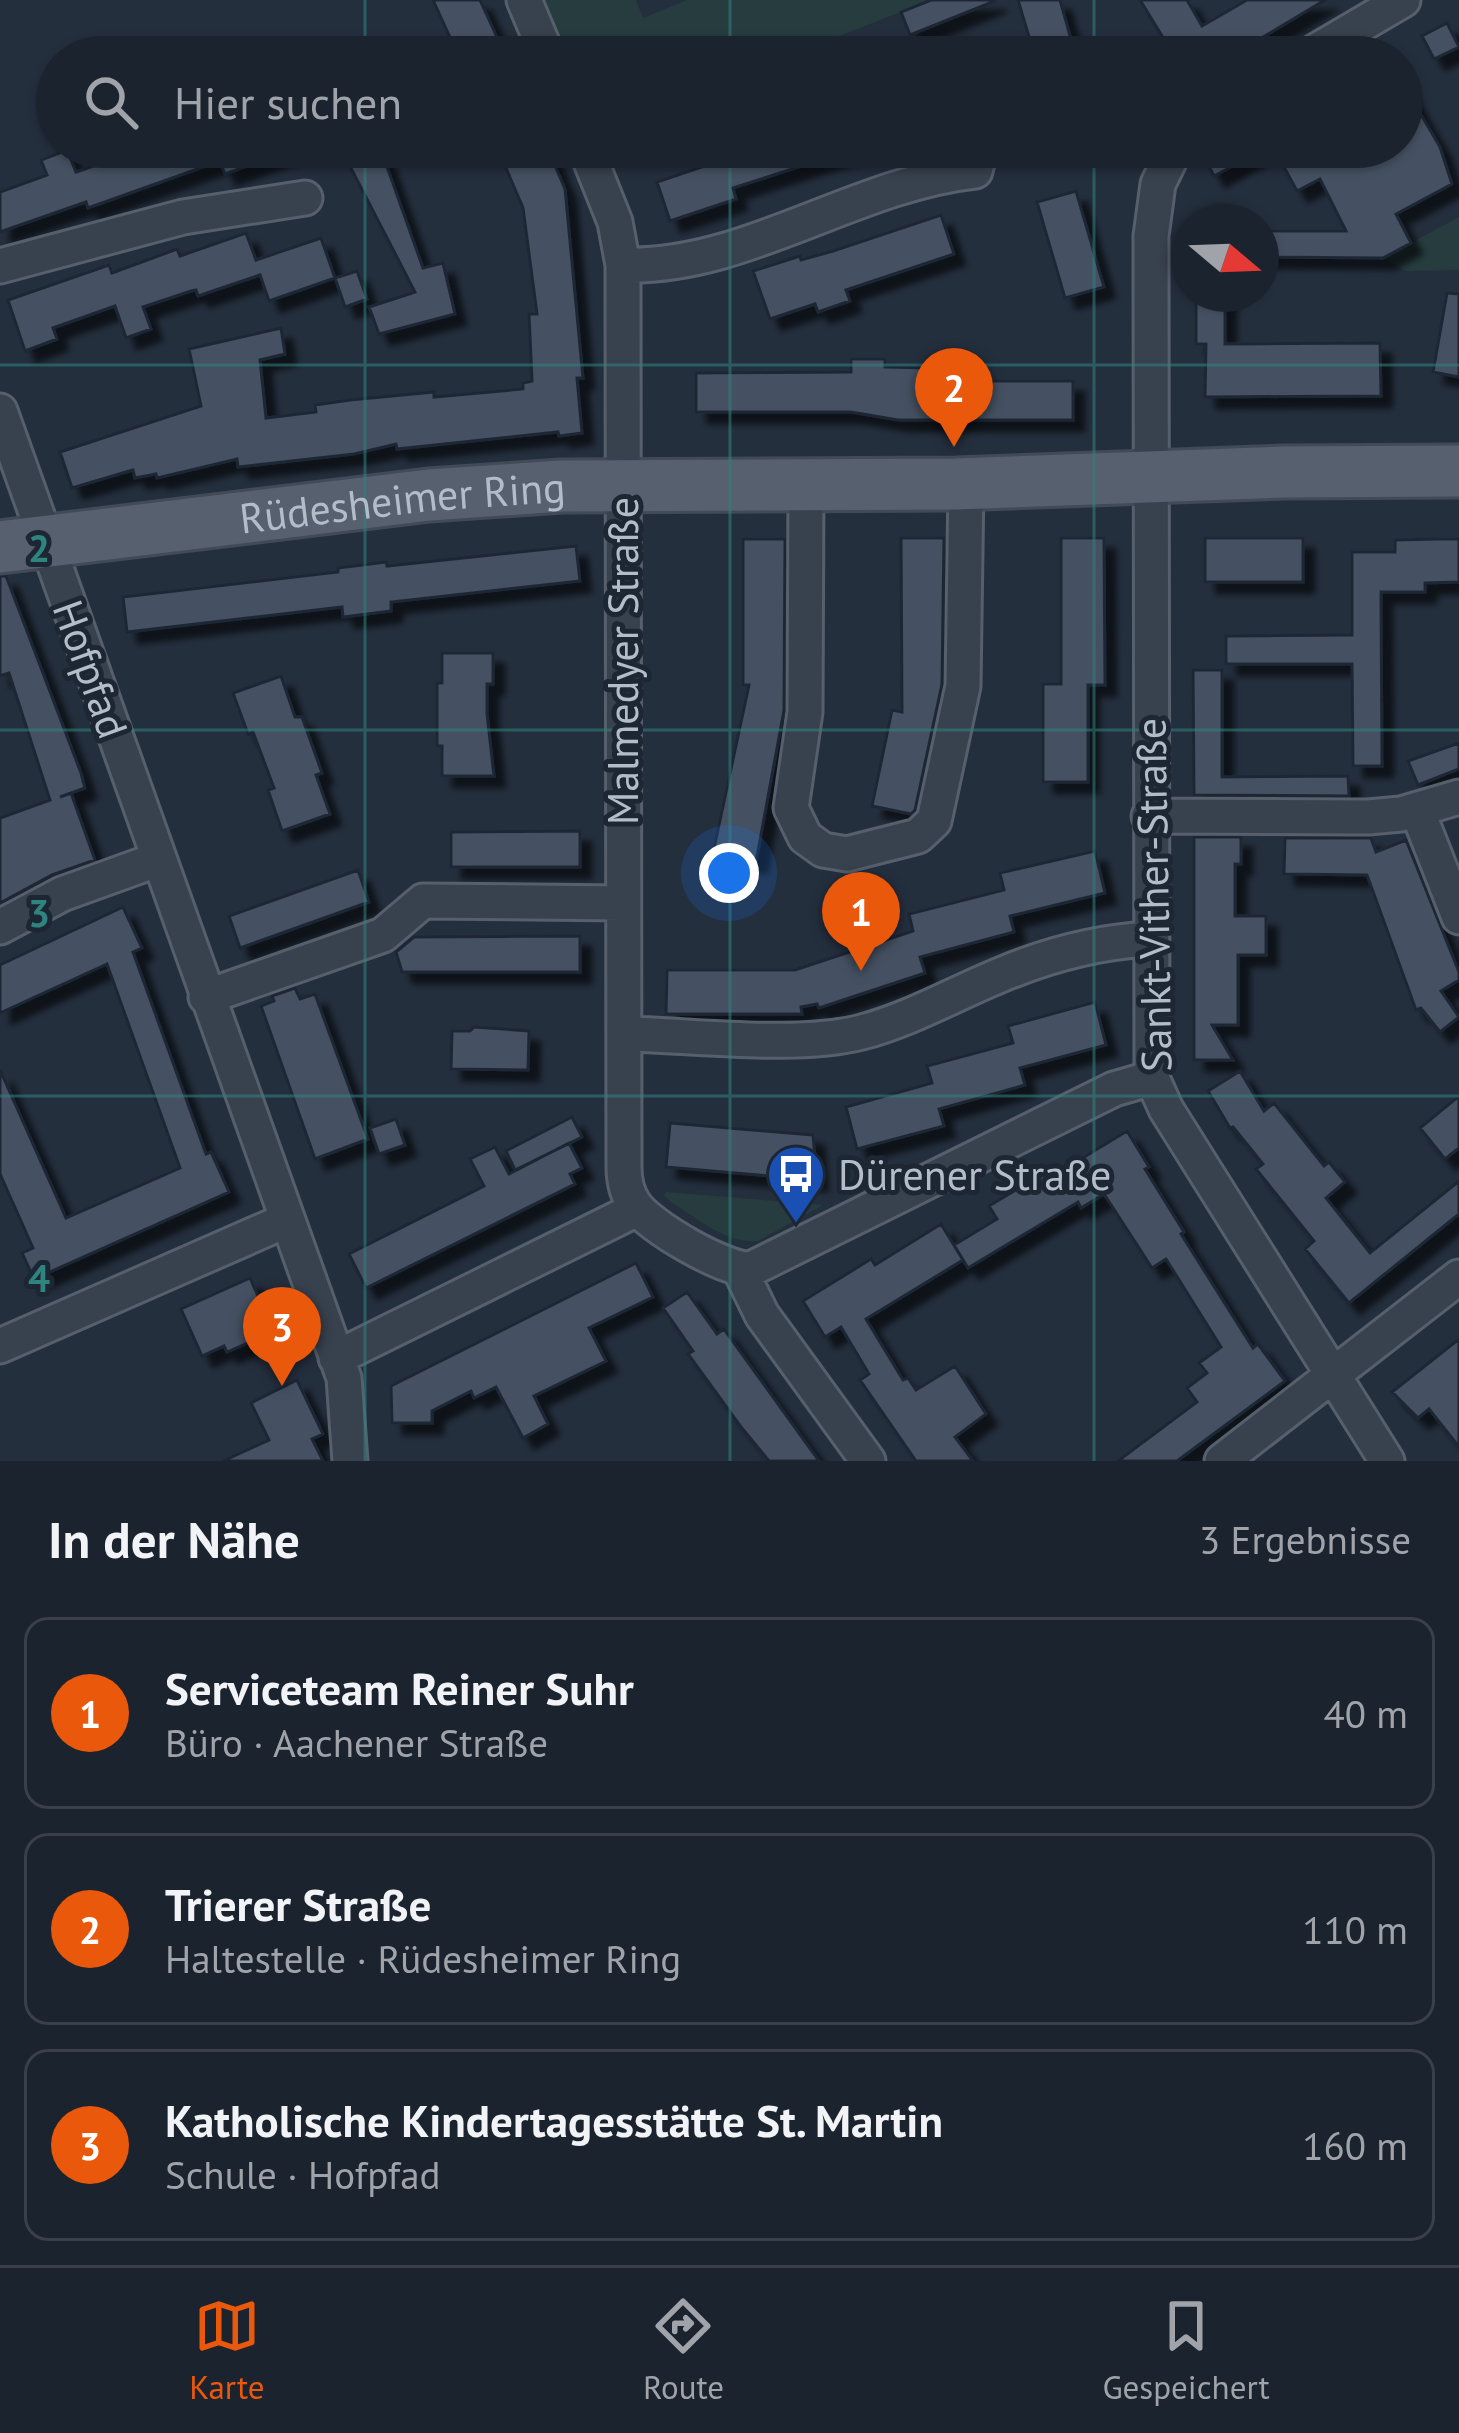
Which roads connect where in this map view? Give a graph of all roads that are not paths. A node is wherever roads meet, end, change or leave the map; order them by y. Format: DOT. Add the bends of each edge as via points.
graph roads {
  1 [pos="524,0"];
  2 [pos="1402,0"];
  3 [pos="539,36"];
  4 [pos="1341,36"];
  5 [pos="593,168"];
  6 [pos="976,168"];
  7 [pos="1166,168"];
  8 [pos="305,198"];
  9 [pos="0,266"];
  10 [pos="623,266"];
  11 [pos="0,411"];
  12 [pos="1459,471"];
  13 [pos="1150,478"];
  14 [pos="622,484"];
  15 [pos="966,484"];
  16 [pos="806,485"];
  17 [pos="22,544"];
  18 [pos="1459,797"];
  19 [pos="1417,810"];
  20 [pos="1150,817"];
  21 [pos="158,859"];
  22 [pos="623,903"];
  23 [pos="1459,917"];
  24 [pos="0,927"];
  25 [pos="1149,939"];
  26 [pos="206,997"];
  27 [pos="623,1034"];
  28 [pos="1152,1078"];
  29 [pos="631,1196"];
  30 [pos="287,1220"];
  31 [pos="740,1270"];
  32 [pos="1459,1277"];
  33 [pos="0,1346"];
  34 [pos="336,1358"];
  35 [pos="1334,1378"];
  36 [pos="350,1461"];
  37 [pos="868,1461"];
  38 [pos="1222,1461"];
  39 [pos="1388,1461"];
  1 -- 3 [label="street"];
  2 -- 4 [label="street"];
  5 -- 10 [label="street, Malmedyer Straße"];
  6 -- 10 [label="street" via="683,263"];
  7 -- 13 [label="street, Sankt-Vither-Straße" via="1153,215"];
  8 -- 9 [label="street" via="183,217"];
  10 -- 14 [label="street, Malmedyer Straße"];
  11 -- 17 [label="street, Hofpfad"];
  12 -- 13 [label="main road, Rüdesheimer Ring"];
  13 -- 15 [label="main road, Rüdesheimer Ring"];
  13 -- 20 [label="street, Sankt-Vither-Straße"];
  14 -- 16 [label="main road, Rüdesheimer Ring"];
  14 -- 17 [label="main road, Rüdesheimer Ring" via="429,495"];
  14 -- 22 [label="street, Malmedyer Straße"];
  15 -- 16 [label="main road, Rüdesheimer Ring"];
  15 -- 16 [label="street" via="965,671 934,821 918,836 847,854 805,837 791,808 805,712"];
  17 -- 21 [label="street, Hofpfad"];
  18 -- 19 [label="street"];
  19 -- 20 [label="street" via="1351,818"];
  19 -- 23 [label="street"];
  20 -- 25 [label="street, Sankt-Vither-Straße"];
  21 -- 24 [label="street"];
  21 -- 26 [label="street, Hofpfad"];
  22 -- 26 [label="street" via="422,901 383,935"];
  22 -- 27 [label="street, Malmedyer Straße"];
  25 -- 27 [label="street" via="1064,952 856,1034"];
  25 -- 28 [label="street, Sankt-Vither-Straße"];
  26 -- 30 [label="street, Hofpfad"];
  27 -- 29 [label="street, Malmedyer Straße"];
  28 -- 31 [label="street" via="1114,1089 769,1263"];
  28 -- 35 [label="street, Sankt-Vither-Straße"];
  29 -- 31 [label="street"];
  29 -- 34 [label="street"];
  30 -- 33 [label="street"];
  30 -- 34 [label="street, Hofpfad"];
  31 -- 37 [label="street" via="762,1315"];
  32 -- 35 [label="street"];
  34 -- 36 [label="street, Hofpfad" via="347,1391"];
  35 -- 38 [label="street"];
  35 -- 39 [label="street, Sankt-Vither-Straße"];
}
